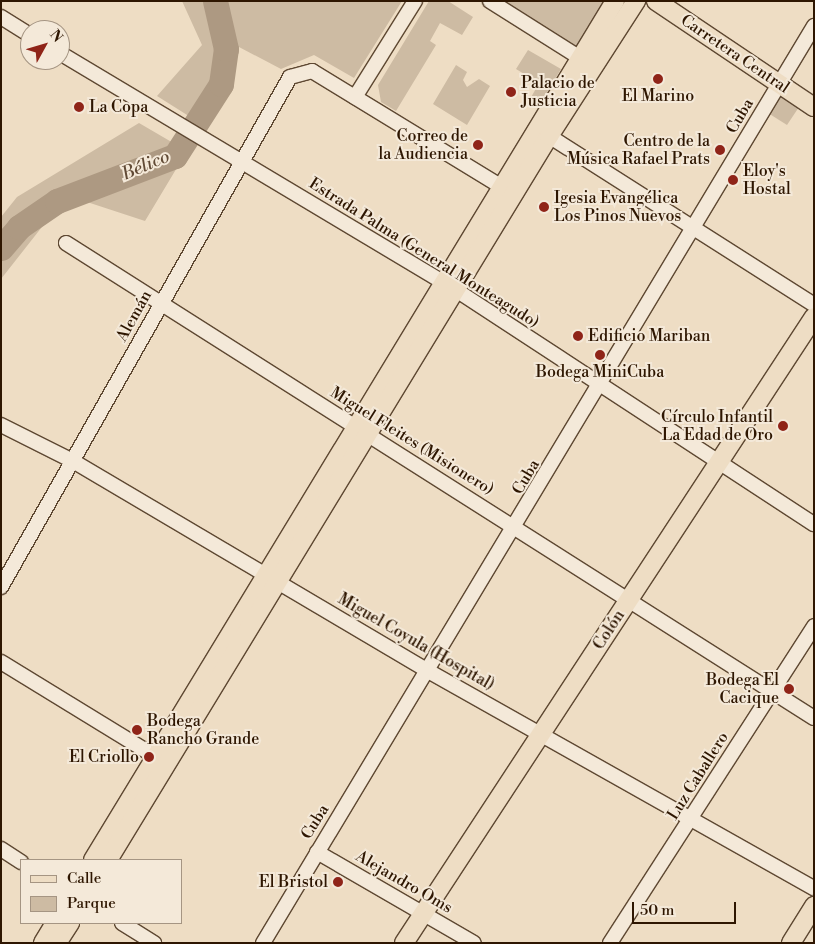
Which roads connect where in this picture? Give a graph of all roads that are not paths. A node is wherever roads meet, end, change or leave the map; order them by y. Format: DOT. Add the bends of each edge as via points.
graph roads {
  1 [pos="415,1"];
  2 [pos="490,1"];
  3 [pos="615,1"];
  4 [pos="636,1"];
  5 [pos="656,1"];
  6 [pos="1,17"];
  7 [pos="814,26"];
  8 [pos="20,29"];
  9 [pos="580,58"];
  10 [pos="70,59"];
  11 [pos="779,84"];
  12 [pos="355,97"];
  13 [pos="814,107"];
  14 [pos="548,136"];
  15 [pos="242,162"];
  16 [pos="502,187"];
  17 [pos="694,228"];
  18 [pos="66,243"];
  19 [pos="450,286"];
  20 [pos="161,303"];
  21 [pos="814,305"];
  22 [pos="814,317"];
  23 [pos="600,386"];
  24 [pos="1,425"];
  25 [pos="363,431"];
  26 [pos="73,461"];
  27 [pos="718,463"];
  28 [pos="814,524"];
  29 [pos="516,528"];
  30 [pos="274,580"];
  31 [pos="1,587"];
  32 [pos="629,599"];
  33 [pos="814,626"];
  34 [pos="1,662"];
  35 [pos="430,672"];
  36 [pos="771,692"];
  37 [pos="814,718"];
  38 [pos="542,733"];
  39 [pos="156,757"];
  40 [pos="693,818"];
  41 [pos="1,849"];
  42 [pos="316,852"];
  43 [pos="94,859"];
  44 [pos="109,859"];
  45 [pos="20,861"];
  46 [pos="814,888"];
  47 [pos="814,906"];
  48 [pos="423,913"];
  49 [pos="54,924"];
  50 [pos="69,924"];
  51 [pos="124,924"];
  52 [pos="43,943"];
  53 [pos="58,943"];
  54 [pos="154,943"];
  55 [pos="264,943"];
  56 [pos="404,943"];
  57 [pos="474,943"];
  58 [pos="610,943"];
  59 [pos="791,943"];
  1 -- 12 [label="street"];
  2 -- 9 [label="street"];
  3 -- 9 [label="main road"];
  4 -- 14 [label="main road"];
  5 -- 11 [label="main road, Carretera Central"];
  6 -- 8 [label="street"];
  7 -- 11 [label="street, Cuba"];
  9 -- 16 [label="main road"];
  10 -- 15 [label="street, Estrada Palma (General Monteagudo)"];
  11 -- 13 [label="main road, Carretera Central"];
  11 -- 17 [label="street, Cuba"];
  12 -- 15 [label="street, Alemán" via="305,70 285,82"];
  12 -- 16 [label="street"];
  14 -- 17 [label="street"];
  14 -- 19 [label="main road"];
  15 -- 19 [label="street, Estrada Palma (General Monteagudo)"];
  15 -- 20 [label="street, Alemán"];
  16 -- 19 [label="main road"];
  17 -- 21 [label="street"];
  17 -- 23 [label="street, Cuba"];
  18 -- 20 [label="street, Miguel Fleites (Misionero)"];
  19 -- 23 [label="street, Estrada Palma (General Monteagudo)"];
  19 -- 25 [label="main road"];
  20 -- 25 [label="street, Miguel Fleites (Misionero)"];
  20 -- 26 [label="street, Alemán"];
  22 -- 27 [label="main road, Colón"];
  23 -- 27 [label="street, Estrada Palma (General Monteagudo)"];
  23 -- 29 [label="street, Cuba"];
  24 -- 26 [label="street, Miguel Coyula (Hospital)"];
  25 -- 29 [label="street, Miguel Fleites (Misionero)"];
  25 -- 30 [label="main road"];
  26 -- 30 [label="street, Miguel Coyula (Hospital)"];
  26 -- 31 [label="street, Alemán"];
  27 -- 28 [label="street, Estrada Palma (General Monteagudo)"];
  27 -- 32 [label="main road, Colón"];
  29 -- 32 [label="street, Miguel Fleites (Misionero)"];
  29 -- 35 [label="street, Cuba"];
  30 -- 35 [label="street, Miguel Coyula (Hospital)"];
  30 -- 39 [label="main road"];
  30 -- 44 [label="main road"];
  32 -- 36 [label="street, Miguel Fleites (Misionero)"];
  32 -- 38 [label="main road, Colón"];
  33 -- 36 [label="street, Luz Caballero"];
  34 -- 39 [label="street"];
  35 -- 38 [label="street, Miguel Coyula (Hospital)"];
  35 -- 42 [label="street, Cuba"];
  36 -- 37 [label="street, Miguel Fleites (Misionero)"];
  36 -- 40 [label="street, Luz Caballero"];
  38 -- 40 [label="street, Miguel Coyula (Hospital)"];
  38 -- 48 [label="main road, Colón"];
  39 -- 43 [label="main road"];
  40 -- 46 [label="street, Miguel Coyula (Hospital)"];
  40 -- 58 [label="street, Luz Caballero"];
  41 -- 45 [label="street"];
  42 -- 48 [label="street, Alejandro Oms"];
  42 -- 55 [label="street, Cuba"];
  47 -- 59 [label="main road"];
  48 -- 56 [label="main road, Colón"];
  48 -- 57 [label="street, Alejandro Oms"];
  49 -- 52 [label="main road"];
  50 -- 53 [label="main road"];
  51 -- 54 [label="street"];
}
